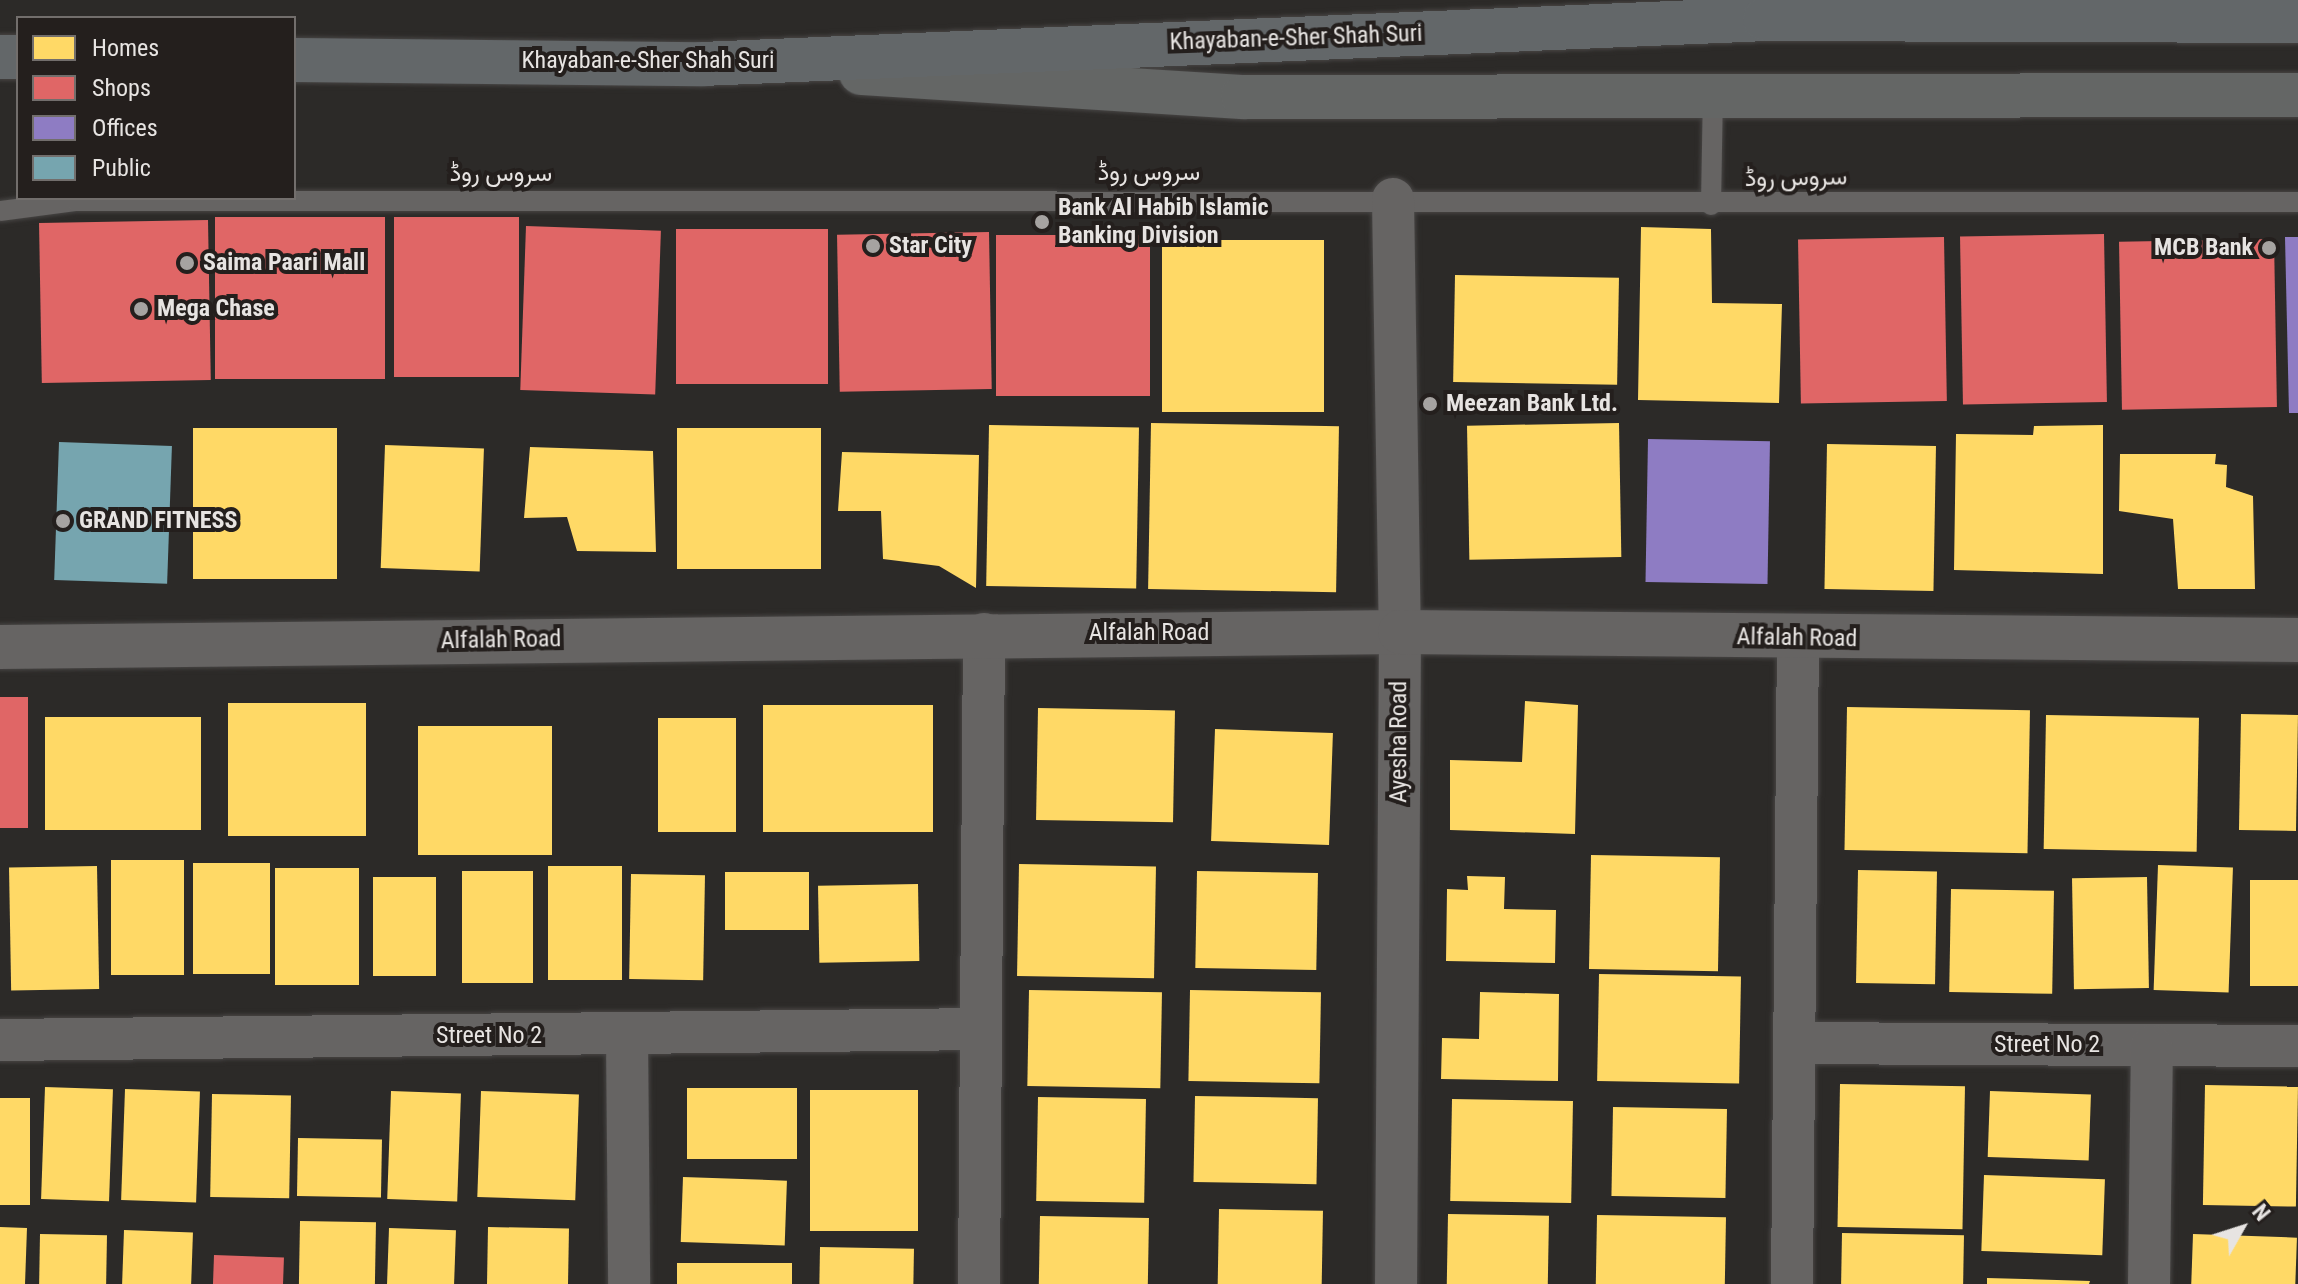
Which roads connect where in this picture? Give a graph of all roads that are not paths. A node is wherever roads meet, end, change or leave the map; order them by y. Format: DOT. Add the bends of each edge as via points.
graph roads {
  1 [pos="2298,21"];
  2 [pos="296,60"];
  3 [pos="702,64"];
  4 [pos="1713,94"];
  5 [pos="2298,95"];
  6 [pos="1393,199"];
  7 [pos="2298,202"];
  8 [pos="1711,205"];
  9 [pos="0,211"];
  10 [pos="1400,632"];
  11 [pos="984,634"];
  12 [pos="1798,638"];
  13 [pos="2298,640"];
  14 [pos="0,647"];
  15 [pos="978,1029"];
  16 [pos="627,1035"];
  17 [pos="0,1040"];
  18 [pos="1795,1043"];
  19 [pos="2152,1046"];
  20 [pos="2298,1046"];
  21 [pos="629,1284"];
  22 [pos="979,1284"];
  23 [pos="1396,1284"];
  24 [pos="1792,1284"];
  25 [pos="2149,1284"];
  1 -- 3 [label="main road, Khayaban-e-Sher Shah Suri" via="1765,19"];
  2 -- 3 [label="main road, Khayaban-e-Sher Shah Suri"];
  3 -- 4 [label="main road" via="1243,97"];
  4 -- 5 [label="main road"];
  4 -- 8 [label="lane"];
  6 -- 8 [label="lane, سروس روڈ"];
  6 -- 9 [label="lane, سروس روڈ" via="76,201"];
  6 -- 10 [label="street, Ayesha Road"];
  7 -- 8 [label="lane, سروس روڈ"];
  10 -- 11 [label="street, Alfalah Road"];
  10 -- 12 [label="street, Alfalah Road"];
  10 -- 23 [label="street, Ayesha Road"];
  11 -- 14 [label="street, Alfalah Road"];
  11 -- 15 [label="street"];
  12 -- 13 [label="street, Alfalah Road"];
  12 -- 18 [label="street"];
  15 -- 16 [label="street, Street No 2"];
  15 -- 22 [label="street"];
  16 -- 17 [label="street, Street No 2"];
  16 -- 21 [label="street"];
  18 -- 19 [label="street, Street No 2"];
  18 -- 24 [label="street"];
  19 -- 20 [label="street, Street No 2"];
  19 -- 25 [label="street"];
}
